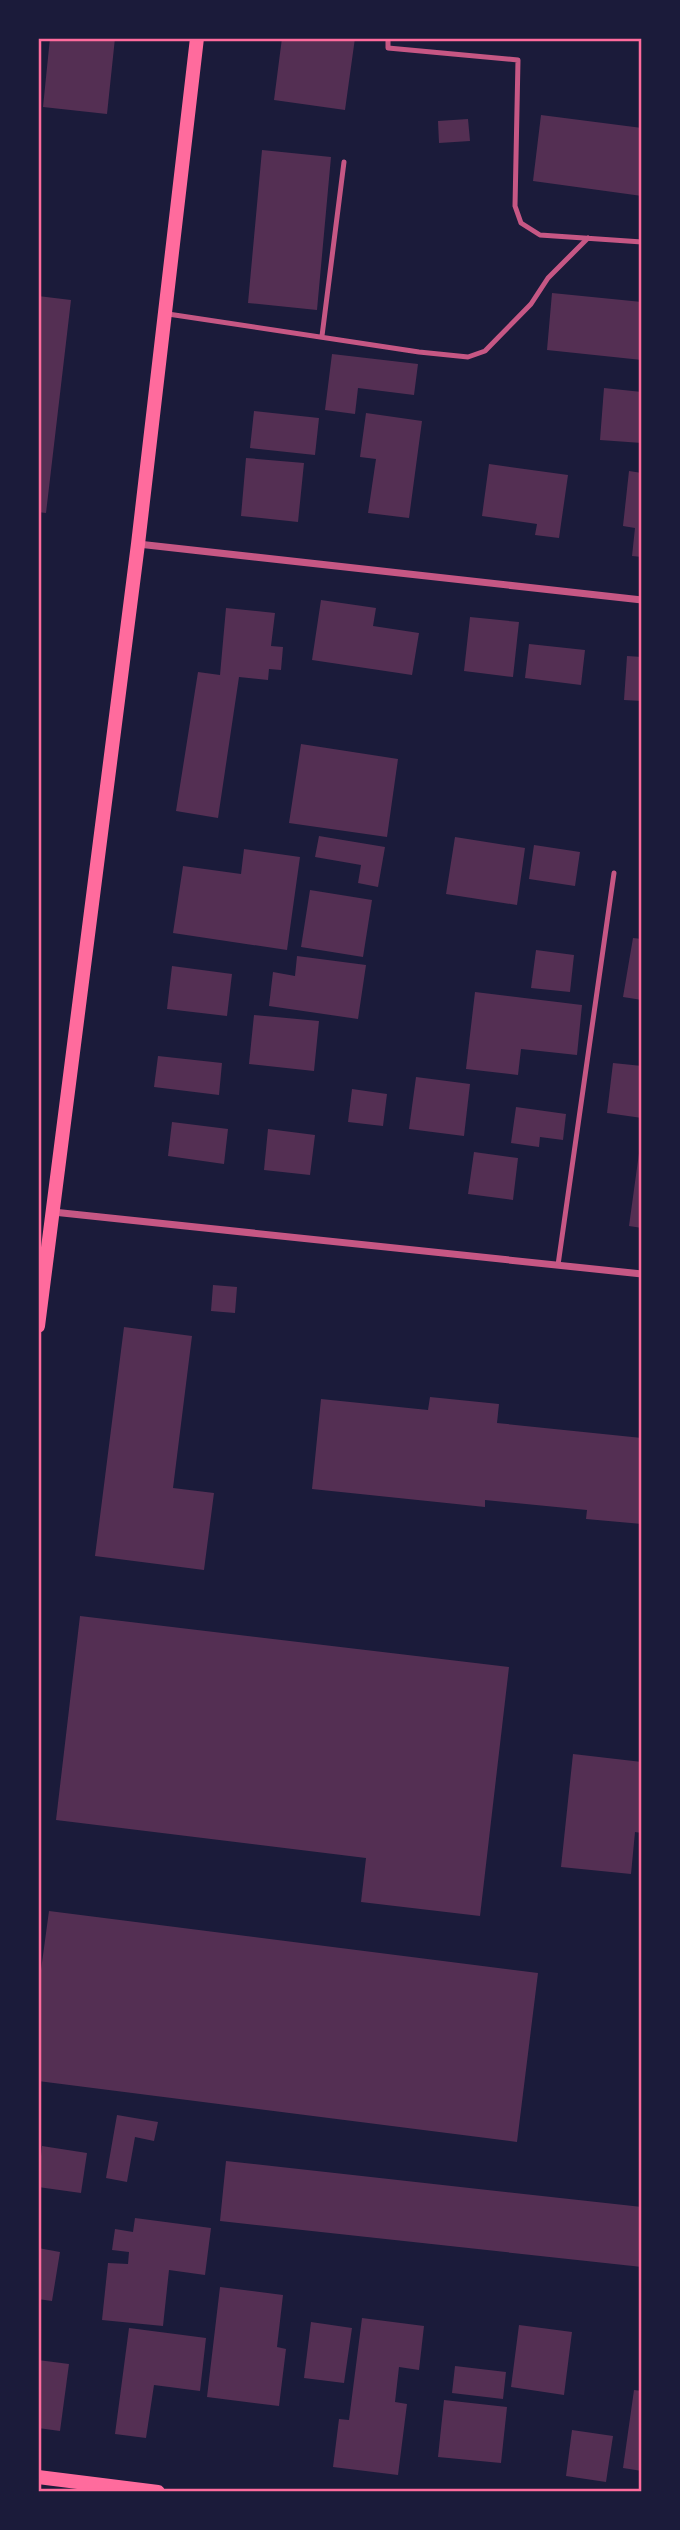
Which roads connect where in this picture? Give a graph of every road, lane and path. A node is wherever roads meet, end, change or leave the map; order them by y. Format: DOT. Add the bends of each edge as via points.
graph roads {
  1 [pos="197,38"];
  2 [pos="388,38"];
  3 [pos="344,162"];
  4 [pos="588,238"];
  5 [pos="642,242"];
  6 [pos="165,313"];
  7 [pos="322,336"];
  8 [pos="138,544"];
  9 [pos="642,600"];
  10 [pos="614,873"];
  11 [pos="53,1212"];
  12 [pos="558,1265"];
  13 [pos="642,1274"];
  14 [pos="38,1326"];
  15 [pos="38,2477"];
  16 [pos="158,2491"];
  1 -- 6 [label="main road"];
  2 -- 4 [label="lane" via="388,48 518,60 515,206 521,223 540,235"];
  3 -- 7 [label="lane"];
  4 -- 5 [label="lane"];
  4 -- 7 [label="lane" via="485,351 468,356 443,354"];
  6 -- 7 [label="lane"];
  6 -- 8 [label="main road"];
  8 -- 9 [label="street"];
  8 -- 11 [label="main road"];
  10 -- 12 [label="lane"];
  11 -- 12 [label="street"];
  11 -- 14 [label="main road"];
  12 -- 13 [label="street"];
  15 -- 16 [label="main road"];
}
